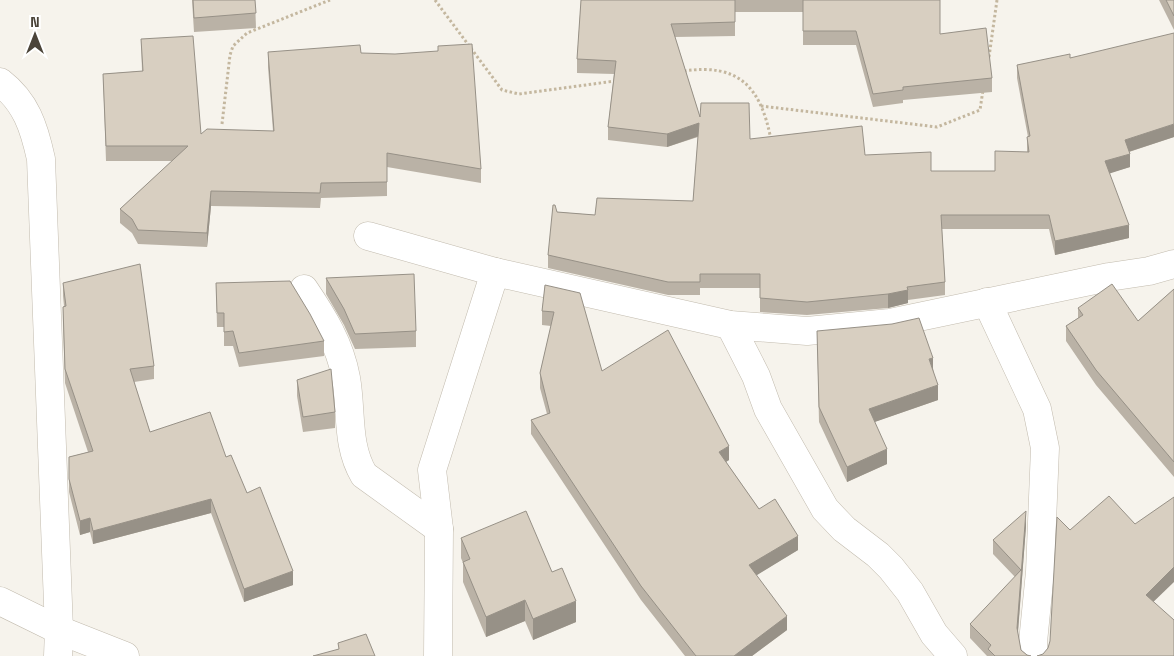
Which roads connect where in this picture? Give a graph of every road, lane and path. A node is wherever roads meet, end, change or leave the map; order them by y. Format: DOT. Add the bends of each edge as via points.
graph roads {
  1 [pos="330,0"];
  2 [pos="435,0"];
  3 [pos="997,0"];
  4 [pos="987,67"];
  5 [pos="677,72"];
  6 [pos="618,80"];
  7 [pos="0,82"];
  8 [pos="984,84"];
  9 [pos="760,106"];
  10 [pos="222,124"];
  11 [pos="771,142"];
  12 [pos="368,236"];
  13 [pos="1174,264"];
  14 [pos="495,272"];
  15 [pos="304,289"];
  16 [pos="987,302"];
  17 [pos="730,325"];
  18 [pos="439,529"];
  19 [pos="0,601"];
  20 [pos="59,643"];
  21 [pos="125,656"];
  22 [pos="438,656"];
  23 [pos="953,656"];
  24 [pos="1034,656"];
  1 -- 10 [label="path" via="247,33 238,40 230,55"];
  2 -- 6 [label="path" via="502,90 519,94"];
  3 -- 4 [label="path"];
  5 -- 9 [label="path" via="707,69 730,73 749,85"];
  7 -- 20 [label="street" via="14,93 29,115 41,159"];
  8 -- 9 [label="path" via="980,110 937,127"];
  9 -- 11 [label="path" via="768,123"];
  12 -- 14 [label="street"];
  13 -- 16 [label="street"];
  14 -- 17 [label="street"];
  14 -- 18 [label="street" via="434,458 432,481"];
  15 -- 18 [label="street" via="326,320 342,359 357,464 364,475"];
  16 -- 17 [label="street" via="890,323 807,331"];
  16 -- 24 [label="street" via="1037,409 1045,448 1040,572 1032,642"];
  17 -- 23 [label="street" via="756,376 768,409 825,509 891,568 910,592 934,634"];
  18 -- 22 [label="street"];
  19 -- 20 [label="street"];
  20 -- 21 [label="street"];
}
